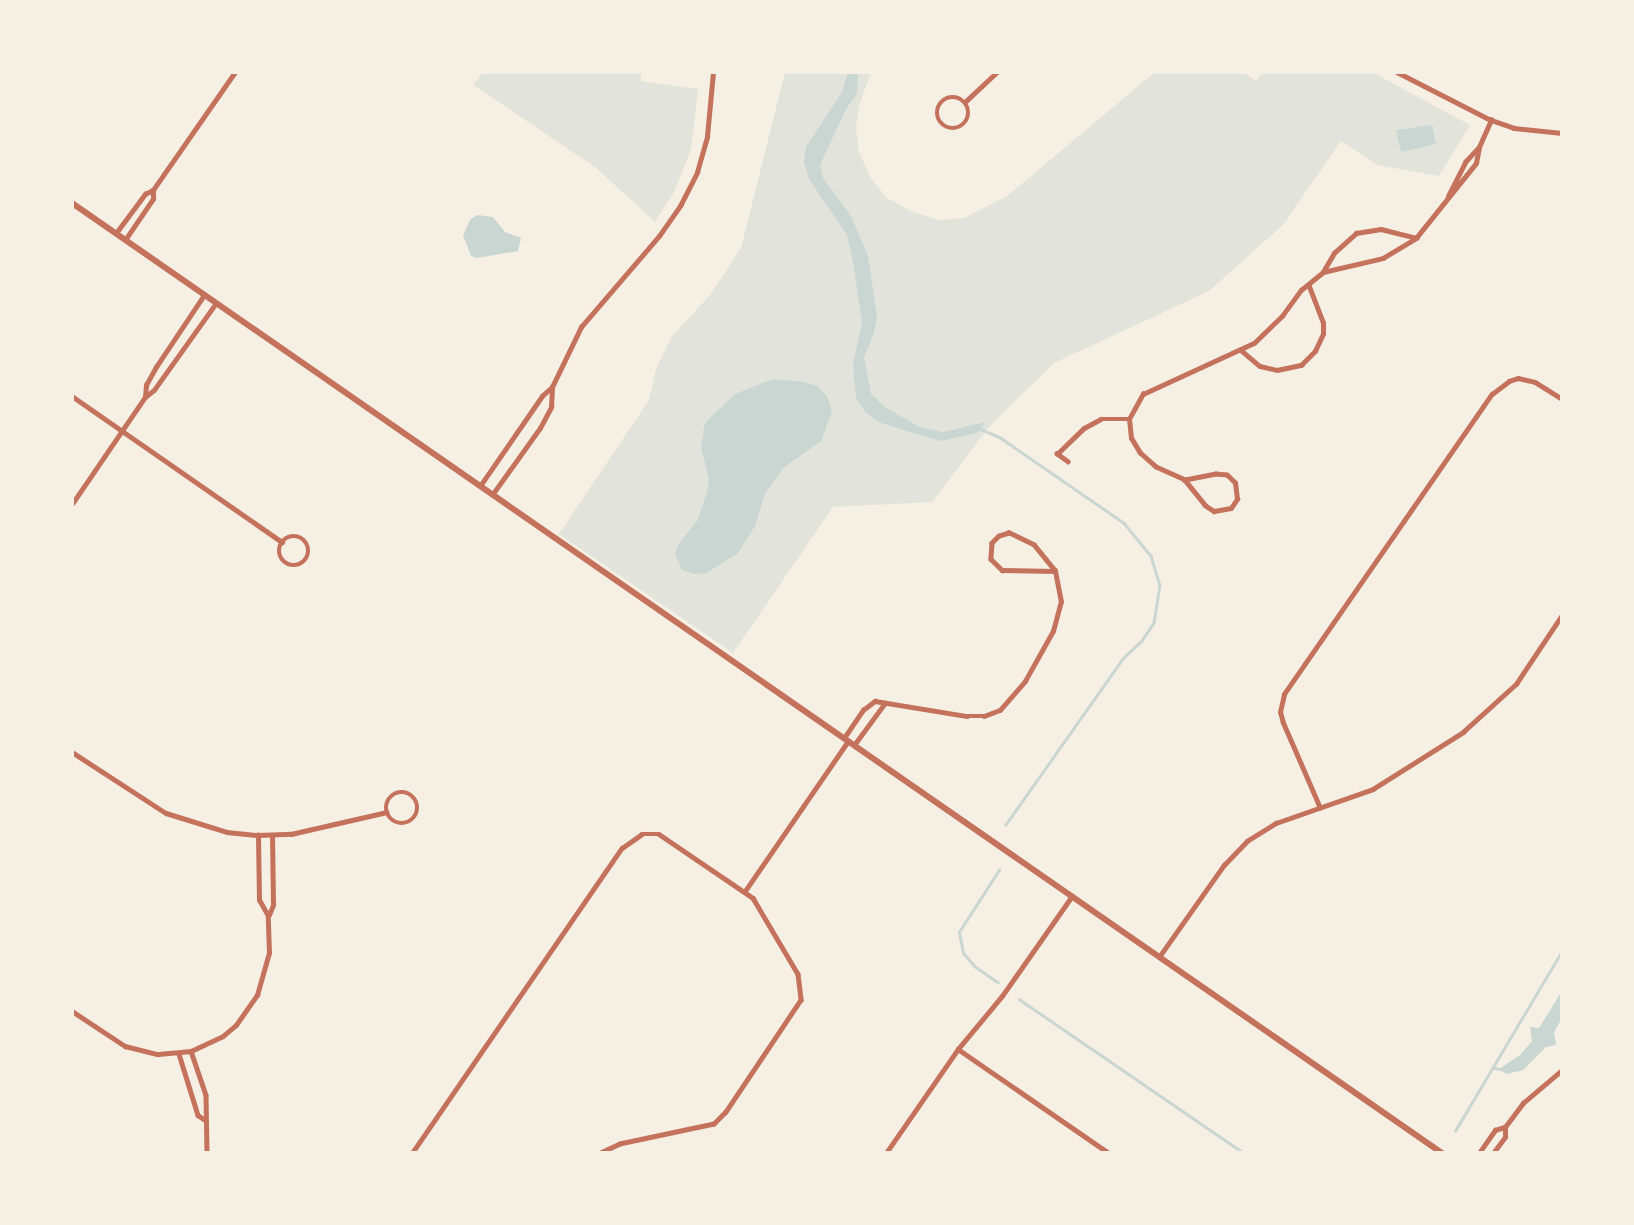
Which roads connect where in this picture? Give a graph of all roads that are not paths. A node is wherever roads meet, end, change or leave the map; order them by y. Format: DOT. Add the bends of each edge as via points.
graph roads {
  1 [pos="235,72"];
  2 [pos="713,72"];
  3 [pos="997,72"];
  4 [pos="1398,72"];
  5 [pos="965,102"];
  6 [pos="1490,120"];
  7 [pos="1562,133"];
  8 [pos="1479,147"];
  9 [pos="153,190"];
  10 [pos="1447,198"];
  11 [pos="72,203"];
  12 [pos="116,234"];
  13 [pos="1416,238"];
  14 [pos="125,240"];
  15 [pos="1323,272"];
  16 [pos="1309,286"];
  17 [pos="204,295"];
  18 [pos="216,303"];
  19 [pos="1242,351"];
  20 [pos="552,387"];
  21 [pos="72,396"];
  22 [pos="145,397"];
  23 [pos="1562,399"];
  24 [pos="1129,419"];
  25 [pos="123,432"];
  26 [pos="1068,462"];
  27 [pos="1185,480"];
  28 [pos="480,486"];
  29 [pos="492,495"];
  30 [pos="72,505"];
  31 [pos="282,542"];
  32 [pos="1055,572"];
  33 [pos="1562,615"];
  34 [pos="885,703"];
  35 [pos="849,741"];
  36 [pos="72,752"];
  37 [pos="1320,808"];
  38 [pos="387,812"];
  39 [pos="258,835"];
  40 [pos="272,835"];
  41 [pos="745,891"];
  42 [pos="1072,896"];
  43 [pos="268,916"];
  44 [pos="1160,957"];
  45 [pos="72,1011"];
  46 [pos="958,1049"];
  47 [pos="191,1051"];
  48 [pos="179,1054"];
  49 [pos="1562,1070"];
  50 [pos="205,1120"];
  51 [pos="1505,1127"];
  52 [pos="207,1153"];
  53 [pos="412,1153"];
  54 [pos="601,1153"];
  55 [pos="886,1153"];
  56 [pos="1109,1153"];
  57 [pos="1443,1153"];
  58 [pos="1479,1153"];
  59 [pos="1493,1153"];
  1 -- 9 [label="street"];
  2 -- 20 [label="street" via="707,136 697,172 680,206 581,327"];
  3 -- 5 [label="street"];
  4 -- 6 [label="street"];
  5 -- 5 [label="street" via="943,101 937,111 940,122 949,129 961,127 968,119"];
  6 -- 7 [label="street" via="1514,128"];
  6 -- 8 [label="street"];
  8 -- 10 [label="street" via="1465,162"];
  8 -- 10 [label="street" via="1476,163"];
  9 -- 12 [label="street" via="145,194"];
  9 -- 14 [label="street" via="153,199"];
  10 -- 13 [label="street"];
  11 -- 12 [label="street"];
  12 -- 14 [label="street"];
  13 -- 15 [label="street" via="1383,258"];
  13 -- 15 [label="street" via="1381,229 1356,233 1334,253"];
  14 -- 17 [label="street"];
  15 -- 16 [label="street"];
  16 -- 19 [label="street" via="1269,330"];
  16 -- 19 [label="street" via="1323,334 1301,365 1277,370 1260,366"];
  17 -- 18 [label="street"];
  17 -- 22 [label="street" via="156,367"];
  18 -- 22 [label="street" via="155,390"];
  18 -- 28 [label="street"];
  19 -- 24 [label="street" via="1143,394"];
  20 -- 28 [label="street"];
  20 -- 29 [label="street" via="551,407 540,428"];
  21 -- 25 [label="street"];
  22 -- 25 [label="street"];
  23 -- 37 [label="street" via="1535,382 1518,378 1492,394 1284,694 1283,723"];
  24 -- 26 [label="street" via="1101,419 1084,428 1057,454"];
  24 -- 27 [label="street" via="1131,438 1140,453 1171,476"];
  25 -- 30 [label="street"];
  25 -- 31 [label="street"];
  27 -- 27 [label="street" via="1214,511 1226,511 1237,499 1238,488 1227,475"];
  28 -- 29 [label="street"];
  29 -- 35 [label="street"];
  31 -- 31 [label="street" via="279,554 286,565 296,567 307,561 310,551 305,540 293,536"];
  32 -- 32 [label="street" via="1047,557 1024,538 1004,534 992,543 991,559 1002,570"];
  32 -- 34 [label="street" via="1060,585 1059,618 1026,681 1000,710 967,716"];
  33 -- 37 [label="street" via="1516,684 1484,717 1373,789"];
  34 -- 35 [label="street"];
  34 -- 35 [label="street" via="869,705"];
  35 -- 41 [label="street"];
  35 -- 42 [label="street"];
  36 -- 39 [label="street" via="166,813 206,827"];
  37 -- 44 [label="street" via="1276,823 1238,848"];
  38 -- 38 [label="street" via="394,822 406,824 418,807 412,796 399,793 389,800"];
  38 -- 40 [label="street" via="312,831"];
  39 -- 40 [label="street"];
  39 -- 43 [label="street" via="259,900"];
  40 -- 43 [label="street"];
  41 -- 53 [label="street" via="659,834 642,834 626,843"];
  41 -- 54 [label="street" via="798,974 803,991 798,1008 714,1124 620,1144"];
  42 -- 44 [label="street"];
  42 -- 46 [label="street" via="1002,996"];
  43 -- 47 [label="street" via="268,964 251,1005 223,1036"];
  44 -- 57 [label="street"];
  45 -- 48 [label="street" via="125,1046"];
  46 -- 55 [label="street"];
  46 -- 56 [label="street"];
  47 -- 48 [label="street"];
  47 -- 50 [label="street" via="206,1095"];
  48 -- 50 [label="street" via="198,1115"];
  49 -- 51 [label="street" via="1523,1103"];
  50 -- 52 [label="street"];
  51 -- 58 [label="street" via="1496,1130"];
  51 -- 59 [label="street" via="1505,1137"];
}
